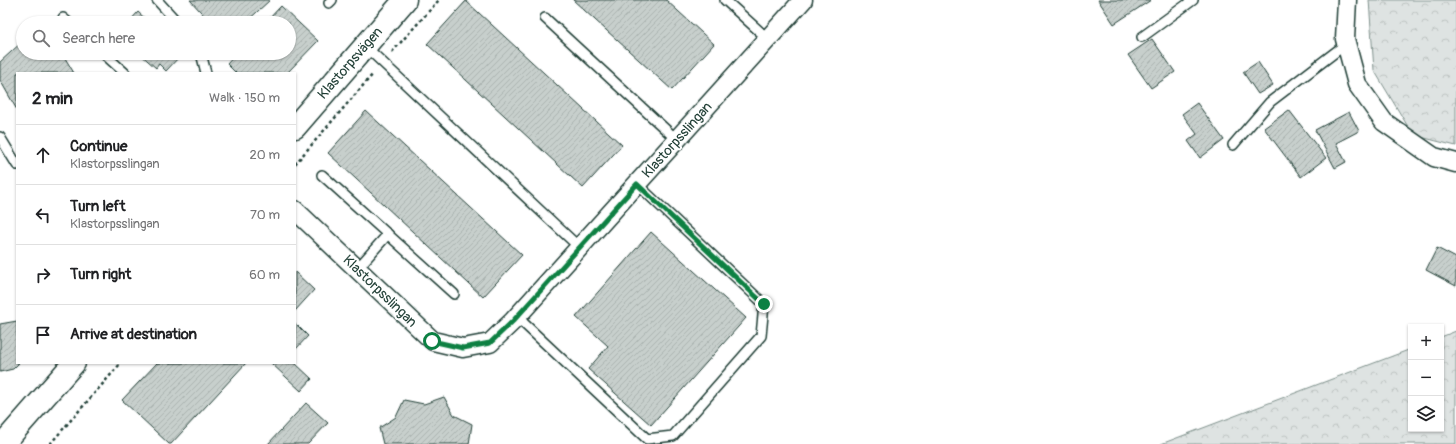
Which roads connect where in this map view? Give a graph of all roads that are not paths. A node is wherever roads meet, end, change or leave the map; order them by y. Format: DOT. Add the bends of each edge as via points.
graph roads {
  1 [pos="157,0"];
  2 [pos="405,0"];
  3 [pos="725,0"];
  4 [pos="804,0"];
  5 [pos="1193,0"];
  6 [pos="1347,0"];
  7 [pos="172,16"];
  8 [pos="545,18"];
  9 [pos="1142,37"];
  10 [pos="768,39"];
  11 [pos="1346,44"];
  12 [pos="364,46"];
  13 [pos="111,60"];
  14 [pos="203,60"];
  15 [pos="124,72"];
  16 [pos="206,72"];
  17 [pos="296,126"];
  18 [pos="0,137"];
  19 [pos="677,140"];
  20 [pos="1233,145"];
  21 [pos="16,163"];
  22 [pos="1456,163"];
  23 [pos="322,175"];
  24 [pos="637,184"];
  25 [pos="296,211"];
  26 [pos="388,234"];
  27 [pos="580,248"];
  28 [pos="357,269"];
  29 [pos="454,294"];
  30 [pos="517,317"];
  31 [pos="73,364"];
  32 [pos="3,444"];
  1 -- 7 [label="lane"];
  2 -- 12 [label="street, Klastorpsvägen"];
  3 -- 10 [label="lane"];
  4 -- 10 [label="street, Klastorpsslingan"];
  5 -- 9 [label="lane"];
  6 -- 11 [label="street"];
  8 -- 19 [label="lane"];
  10 -- 19 [label="street, Klastorpsslingan"];
  11 -- 20 [label="lane" via="1270,102"];
  11 -- 22 [label="street" via="1357,84 1384,122 1434,157"];
  12 -- 17 [label="street, Klastorpsvägen"];
  12 -- 27 [label="lane"];
  13 -- 15 [label="lane"];
  14 -- 16 [label="lane"];
  18 -- 21 [label="lane"];
  19 -- 24 [label="street, Klastorpsslingan"];
  23 -- 26 [label="lane"];
  24 -- 27 [label="street, Klastorpsslingan"];
  24 -- 30 [label="lane" via="764,304 761,336 673,436 647,439"];
  25 -- 28 [label="street, Klastorpsslingan"];
  26 -- 28 [label="lane"];
  26 -- 29 [label="lane"];
  27 -- 30 [label="street, Klastorpsslingan"];
  28 -- 30 [label="street, Klastorpsslingan" via="432,341 463,348 490,343"];
  31 -- 32 [label="street"];
}
